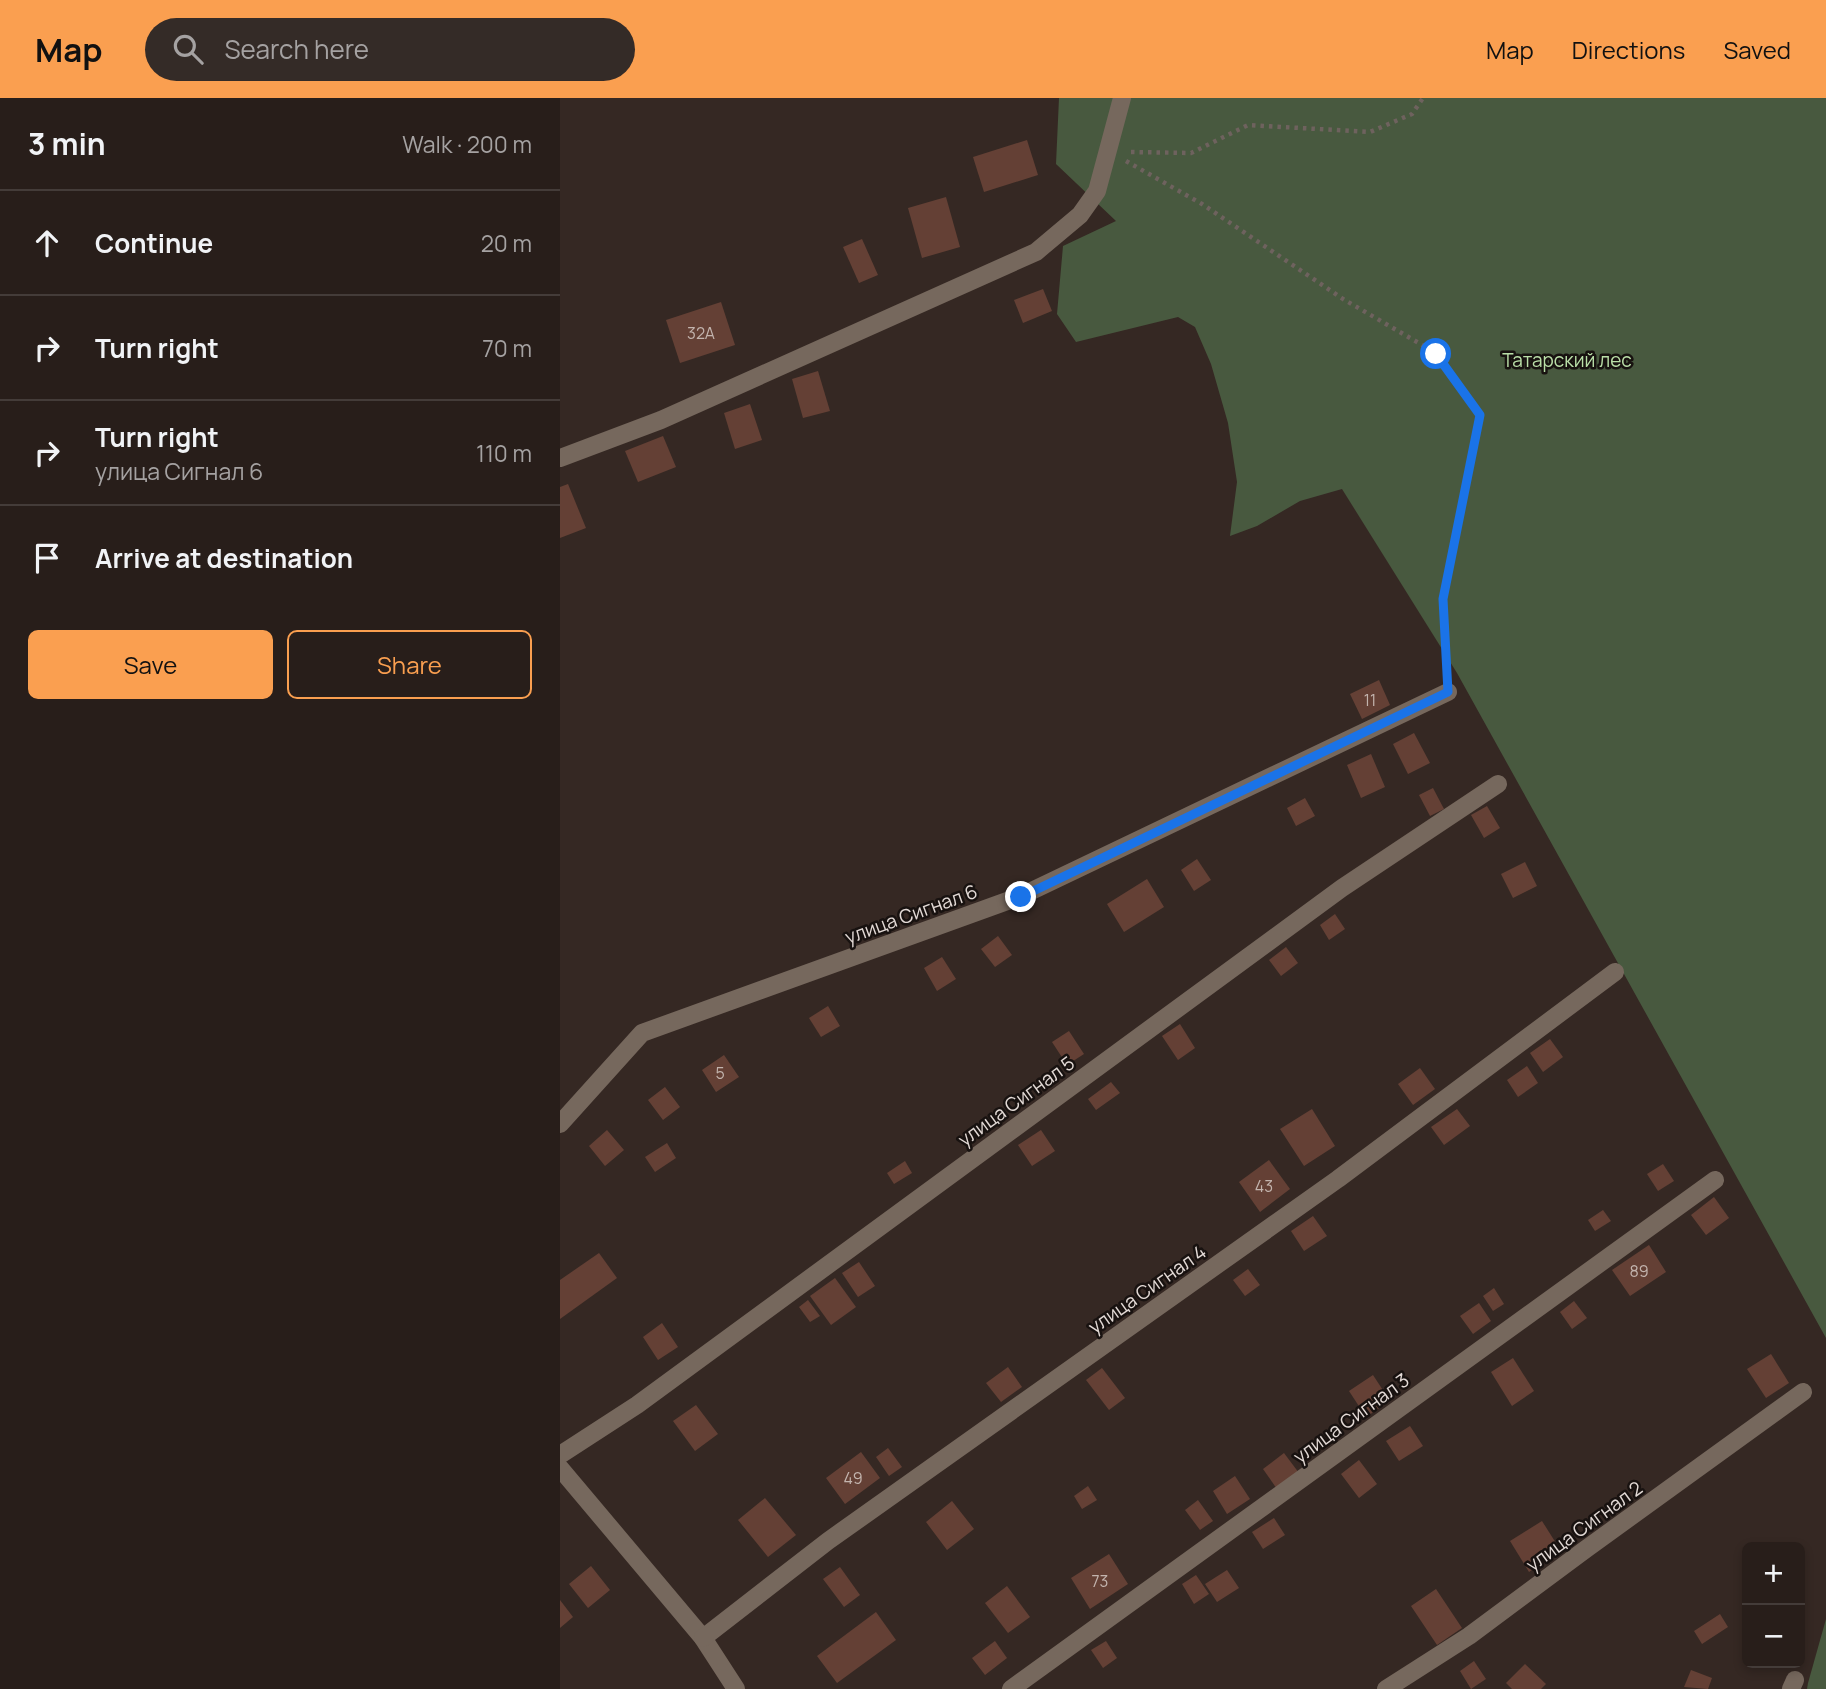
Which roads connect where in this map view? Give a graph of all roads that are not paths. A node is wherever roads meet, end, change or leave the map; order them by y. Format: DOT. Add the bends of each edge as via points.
graph roads {
  1 [pos="1122,98"];
  2 [pos="560,458"];
  3 [pos="1448,692"];
  4 [pos="1498,784"];
  5 [pos="1615,972"];
  6 [pos="560,1124"];
  7 [pos="1714,1180"];
  8 [pos="1803,1392"];
  9 [pos="560,1455"];
  10 [pos="560,1468"];
  11 [pos="703,1638"];
  12 [pos="736,1689"];
  13 [pos="1012,1689"];
  14 [pos="1386,1689"];
  1 -- 2 [label="street" via="1097,191 1080,215 1036,252 661,420"];
  3 -- 6 [label="street, улица Сигнал 6" via="1021,897 642,1033"];
  4 -- 9 [label="street, улица Сигнал 5" via="1342,888 637,1405"];
  5 -- 11 [label="street, улица Сигнал 4" via="1338,1179 828,1541"];
  7 -- 13 [label="street, улица Сигнал 3"];
  8 -- 14 [label="street, улица Сигнал 2" via="1469,1636"];
  10 -- 11 [label="street"];
  11 -- 12 [label="street"];
}
